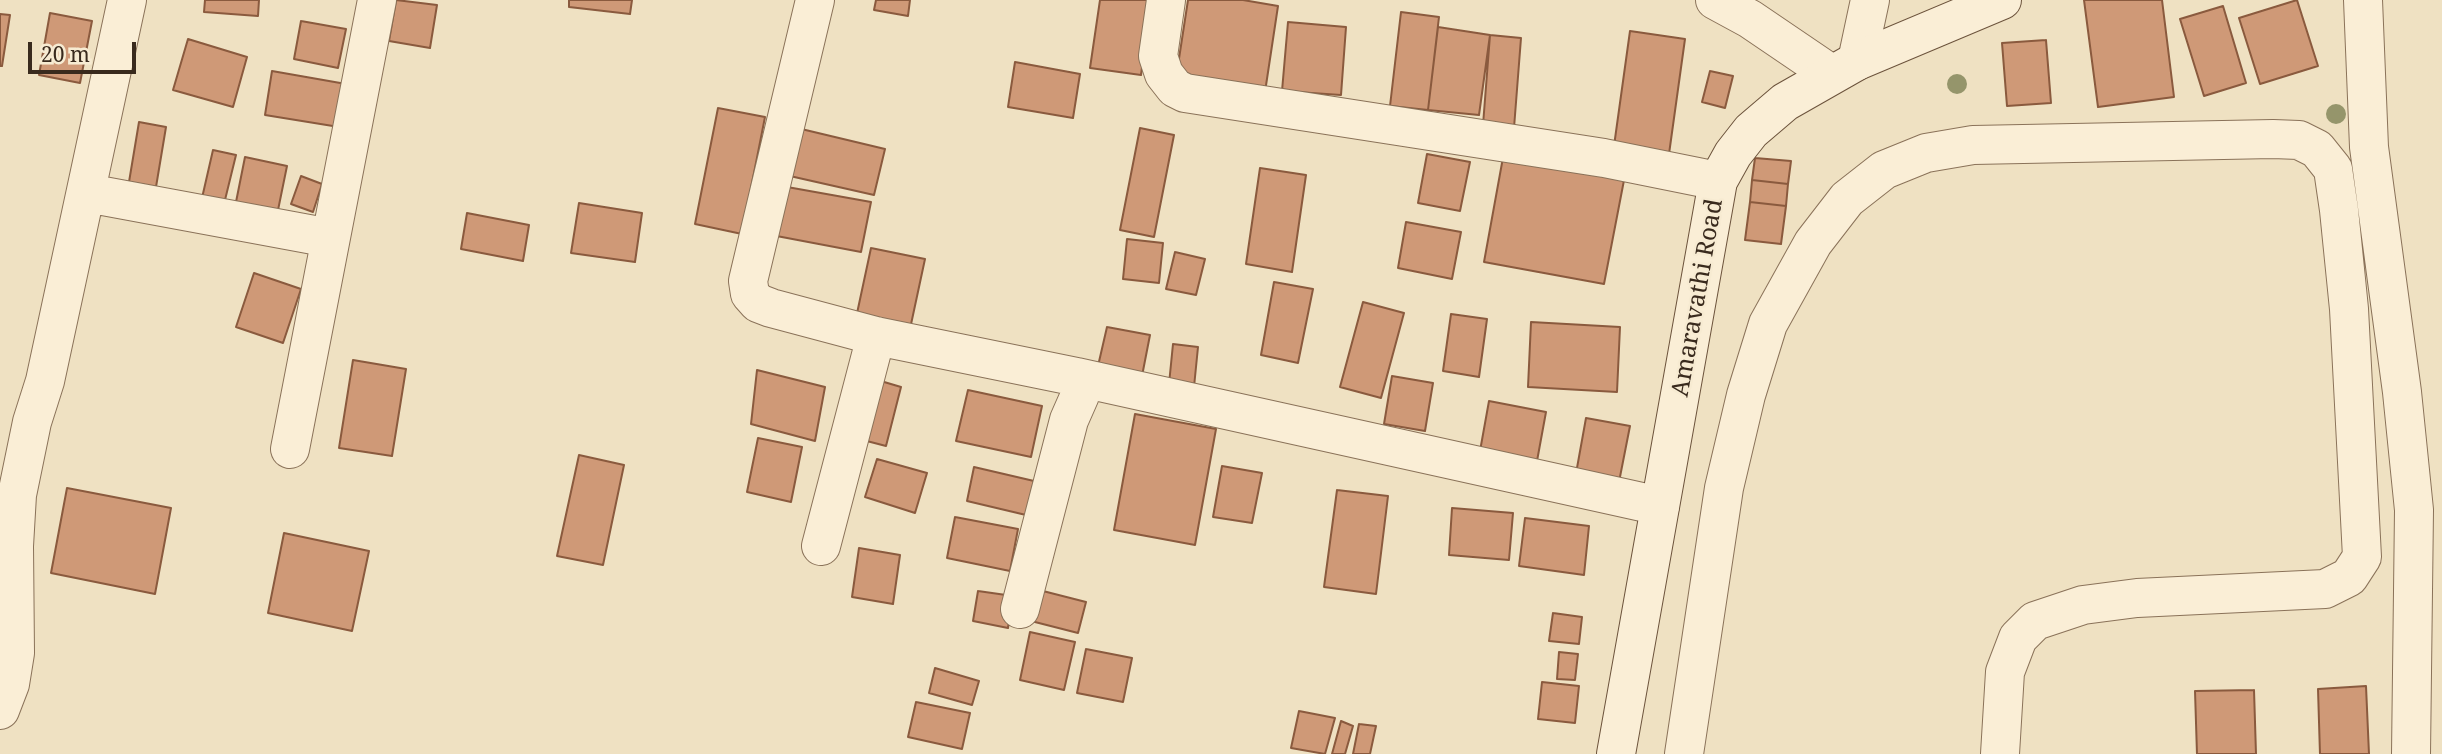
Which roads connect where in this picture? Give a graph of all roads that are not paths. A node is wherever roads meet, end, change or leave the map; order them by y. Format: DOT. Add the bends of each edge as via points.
graph roads {
  1 [pos="127,0"];
  2 [pos="377,0"];
  3 [pos="815,0"];
  4 [pos="1166,0"];
  5 [pos="1715,0"];
  6 [pos="1870,0"];
  7 [pos="2002,0"];
  8 [pos="2363,0"];
  9 [pos="1844,68"];
  10 [pos="1718,181"];
  11 [pos="87,193"];
  12 [pos="330,239"];
  13 [pos="876,336"];
  14 [pos="1077,377"];
  15 [pos="290,449"];
  16 [pos="1660,506"];
  17 [pos="821,546"];
  18 [pos="1020,609"];
  19 [pos="0,710"];
  20 [pos="1616,754"];
  21 [pos="1684,754"];
  22 [pos="2000,754"];
  23 [pos="2411,754"];
  1 -- 11 [label="street"];
  2 -- 12 [label="street"];
  3 -- 13 [label="street" via="748,281 750,294 758,303"];
  4 -- 10 [label="street" via="1158,56 1164,74 1185,93 1604,158"];
  5 -- 9 [label="street"];
  6 -- 9 [label="street"];
  7 -- 9 [label="street, Amaravathi Road"];
  8 -- 23 [label="street" via="2369,147 2413,510"];
  9 -- 10 [label="street, Amaravathi Road" via="1785,102 1751,131"];
  10 -- 16 [label="street, Amaravathi Road"];
  11 -- 12 [label="street"];
  11 -- 19 [label="street" via="17,495 15,653"];
  12 -- 15 [label="street"];
  13 -- 14 [label="street"];
  13 -- 17 [label="street"];
  14 -- 16 [label="street"];
  14 -- 18 [label="street" via="1080,395 1069,420"];
  16 -- 20 [label="street, Amaravathi Road"];
  21 -- 22 [label="street" via="1724,488 1746,396 1768,324 1813,243 1847,199 1884,170 1926,153 1973,145 2273,139 2299,140 2317,149 2333,169 2339,210 2362,557 2349,577 2325,589 2137,598 2083,605 2035,621 2018,638 2005,673"];
}
